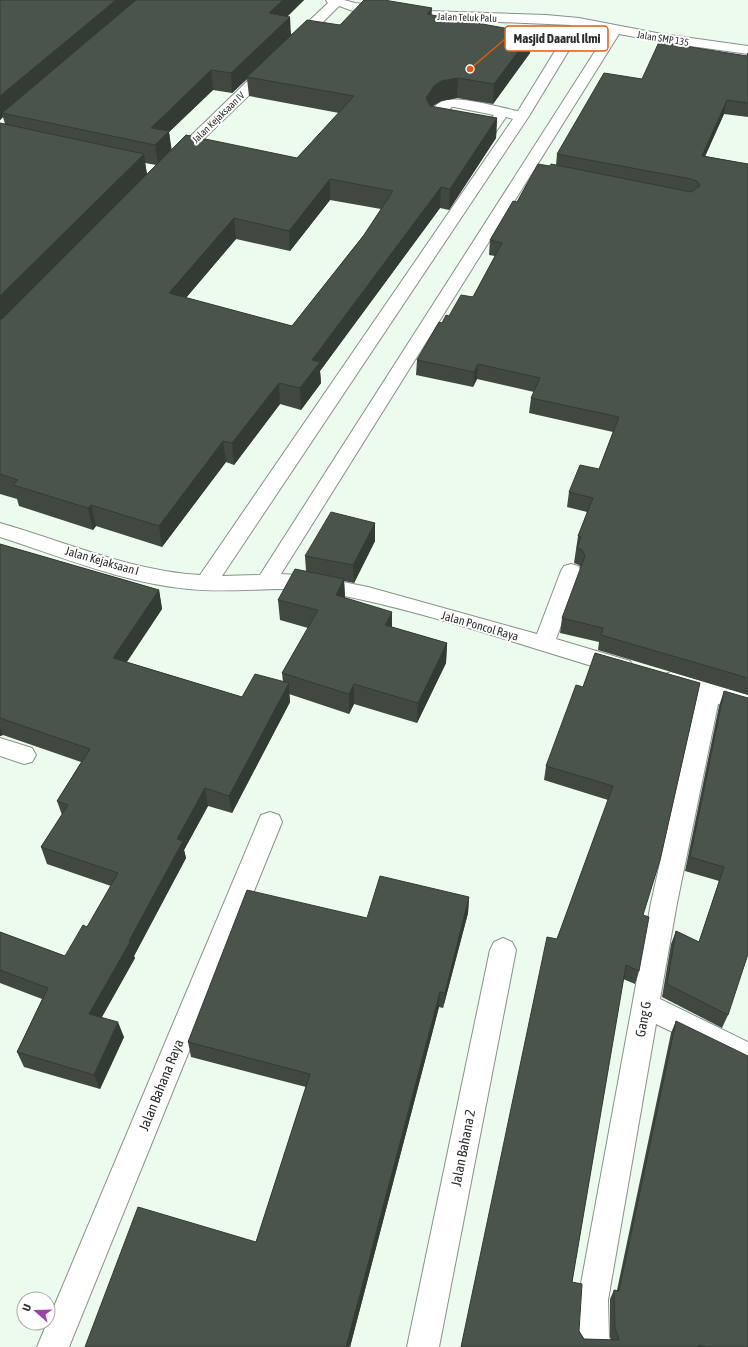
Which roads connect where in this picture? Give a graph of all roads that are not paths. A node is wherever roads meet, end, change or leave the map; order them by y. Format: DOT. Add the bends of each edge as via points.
graph roads {
  1 [pos="334,1"];
  2 [pos="579,22"];
  3 [pos="615,30"];
  4 [pos="748,50"];
  5 [pos="502,113"];
  6 [pos="522,116"];
  7 [pos="515,166"];
  8 [pos="166,167"];
  9 [pos="0,530"];
  10 [pos="571,571"];
  11 [pos="206,583"];
  12 [pos="265,583"];
  13 [pos="544,644"];
  14 [pos="709,692"];
  15 [pos="748,704"];
  16 [pos="0,747"];
  17 [pos="24,755"];
  18 [pos="270,822"];
  19 [pos="503,950"];
  20 [pos="646,1005"];
  21 [pos="748,1056"];
  22 [pos="53,1347"];
  23 [pos="423,1347"];
  24 [pos="597,1347"];
  1 -- 2 [label="street, Jalan Teluk Palu" via="366,8 428,15"];
  1 -- 8 [label="street, Jalan Kejaksaan IV"];
  2 -- 3 [label="street, Jalan SMP 135"];
  2 -- 6 [label="street"];
  3 -- 4 [label="street, Jalan SMP 135"];
  3 -- 7 [label="street"];
  5 -- 6 [label="street"];
  6 -- 7 [label="street"];
  7 -- 11 [label="street"];
  7 -- 12 [label="street"];
  9 -- 11 [label="street, Jalan Kejaksaan I" via="127,570 187,582"];
  10 -- 13 [label="street"];
  11 -- 12 [label="street, Jalan Poncol Raya"];
  12 -- 13 [label="street, Jalan Poncol Raya" via="296,582 329,586 442,614"];
  13 -- 14 [label="street, Jalan Poncol Raya"];
  14 -- 15 [label="street, Jalan Poncol Raya"];
  14 -- 20 [label="street, Gang G" via="664,903"];
  16 -- 17 [label="street"];
  18 -- 22 [label="street, Jalan Bahana Raya"];
  19 -- 23 [label="street, Jalan Bahana 2"];
  20 -- 21 [label="street"];
  20 -- 24 [label="street, Gang G" via="593,1300 593,1339"];
}
